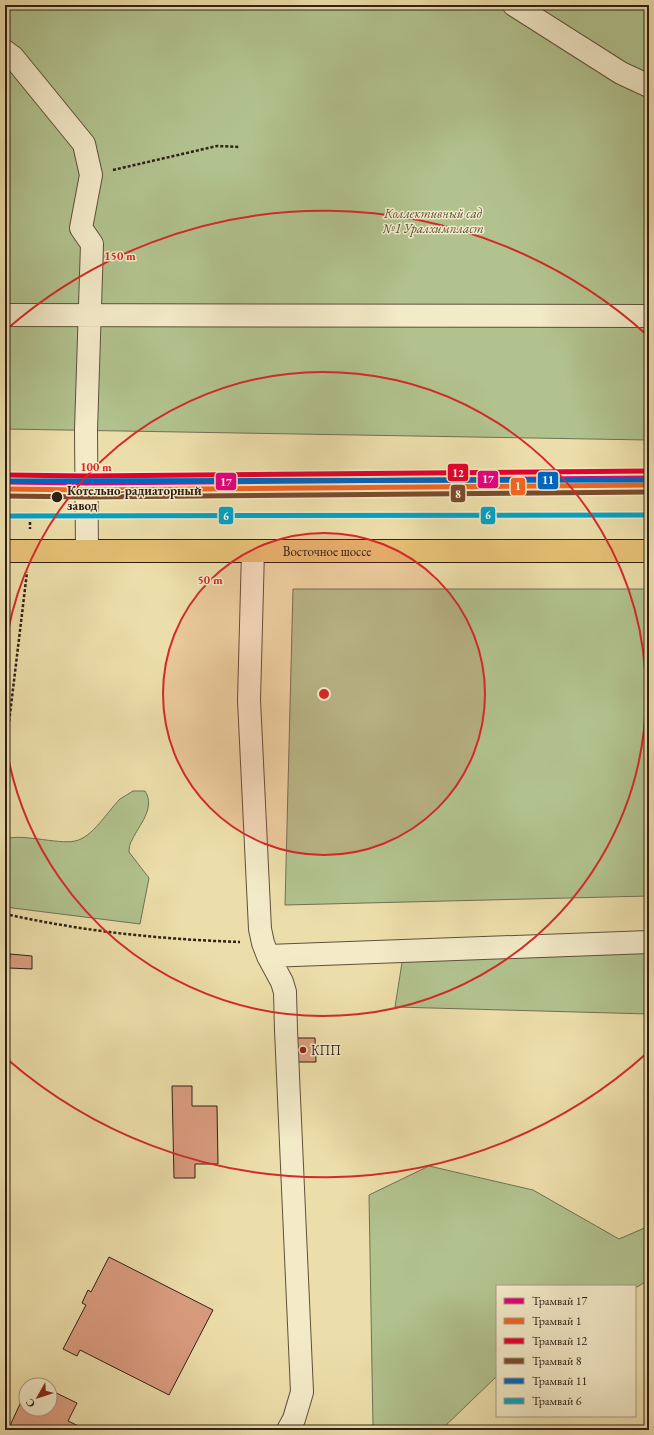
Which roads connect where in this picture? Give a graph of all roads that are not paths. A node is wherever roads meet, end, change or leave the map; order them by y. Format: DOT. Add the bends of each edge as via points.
graph roads {
  1 [pos="514,5"];
  2 [pos="5,51"];
  3 [pos="649,86"];
  4 [pos="5,315"];
  5 [pos="89,315"];
  6 [pos="649,316"];
  7 [pos="5,551"];
  8 [pos="87,551"];
  9 [pos="253,551"];
  10 [pos="649,551"];
  11 [pos="649,942"];
  12 [pos="265,950"];
  13 [pos="288,1430"];
  1 -- 3 [label="lane" via="621,73"];
  2 -- 5 [label="lane" via="13,57 84,144 91,175 81,228 92,244"];
  4 -- 5 [label="lane"];
  5 -- 6 [label="lane"];
  5 -- 8 [label="lane" via="86,430"];
  7 -- 8 [label="main road, Восточное шоссе"];
  8 -- 9 [label="main road, Восточное шоссе"];
  9 -- 10 [label="main road, Восточное шоссе"];
  9 -- 12 [label="lane" via="249,700 260,929"];
  11 -- 12 [label="lane"];
  12 -- 13 [label="lane" via="285,992 302,1392"];
}
